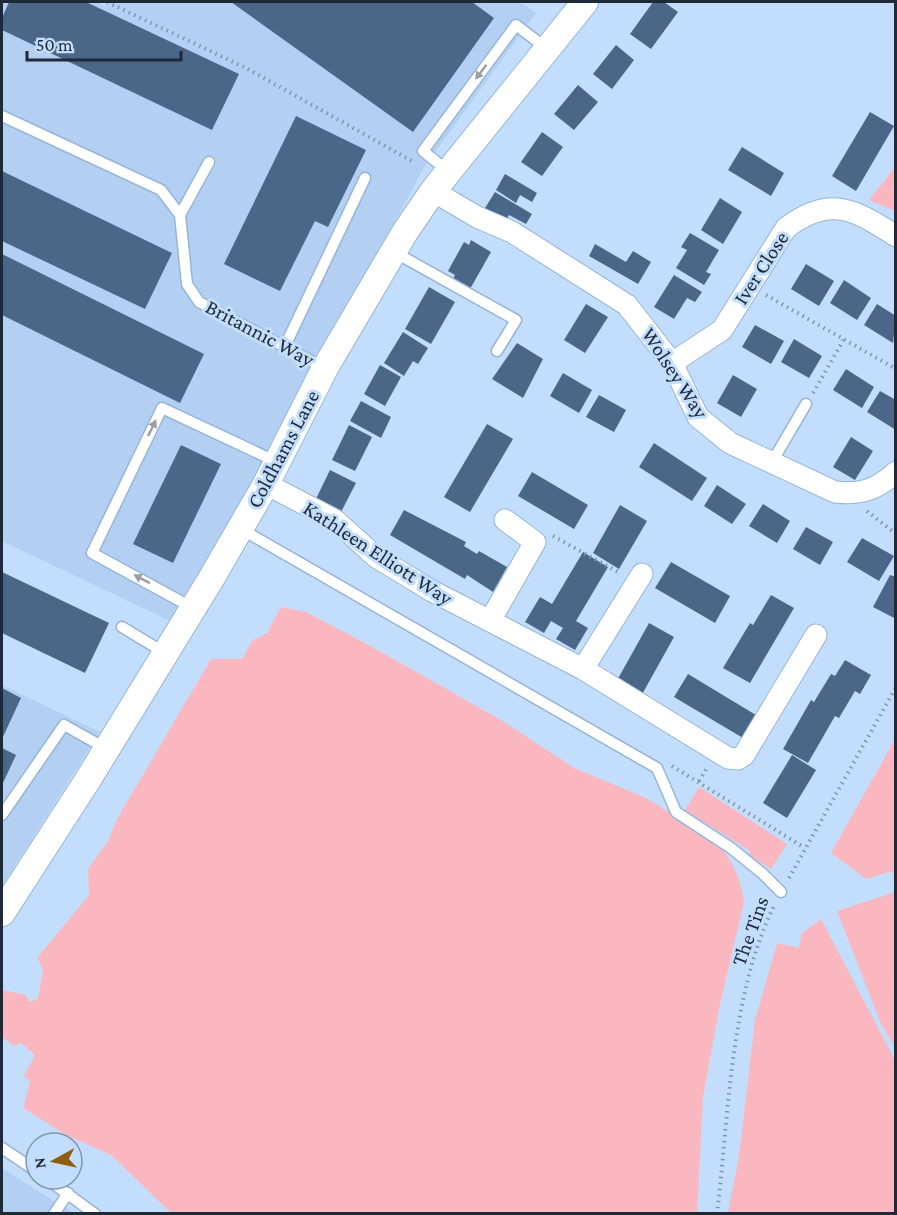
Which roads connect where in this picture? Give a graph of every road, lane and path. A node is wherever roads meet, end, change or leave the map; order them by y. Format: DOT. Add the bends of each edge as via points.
graph roads {
  1 [pos="107,2"];
  2 [pos="585,2"];
  3 [pos="546,48"];
  4 [pos="2,116"];
  5 [pos="209,162"];
  6 [pos="440,175"];
  7 [pos="365,178"];
  8 [pos="180,215"];
  9 [pos="896,236"];
  10 [pos="393,252"];
  11 [pos="749,285"];
  12 [pos="844,339"];
  13 [pos="285,346"];
  14 [pos="497,351"];
  15 [pos="672,363"];
  16 [pos="326,368"];
  17 [pos="896,369"];
  18 [pos="806,404"];
  19 [pos="277,462"];
  20 [pos="772,462"];
  21 [pos="896,472"];
  22 [pos="266,484"];
  23 [pos="505,520"];
  24 [pos="240,529"];
  25 [pos="535,542"];
  26 [pos="639,578"];
  27 [pos="193,608"];
  28 [pos="491,619"];
  29 [pos="122,627"];
  30 [pos="816,635"];
  31 [pos="166,653"];
  32 [pos="583,669"];
  33 [pos="896,687"];
  34 [pos="107,749"];
  35 [pos="2,815"];
  36 [pos="781,892"];
  37 [pos="2,913"];
  38 [pos="2,1148"];
  39 [pos="24,1164"];
  40 [pos="65,1191"];
  41 [pos="68,1193"];
  42 [pos="54,1214"];
  43 [pos="95,1214"];
  44 [pos="717,1214"];
  1 -- 6 [label="path" via="246,68"];
  2 -- 3 [label="street, Coldhams Lane"];
  3 -- 6 [label="street, Coldhams Lane"];
  3 -- 6 [label="lane, one-way" via="516,25 423,151"];
  4 -- 8 [label="lane" via="161,190"];
  5 -- 8 [label="lane"];
  6 -- 10 [label="street, Coldhams Lane"];
  6 -- 15 [label="street, Wolsey Way" via="477,217 512,232 627,305"];
  7 -- 13 [label="lane"];
  8 -- 13 [label="lane, Britannic Way" via="187,284 199,302"];
  9 -- 11 [label="street, Iver Close" via="861,214 842,208 819,210 786,228"];
  10 -- 14 [label="lane" via="516,320"];
  10 -- 16 [label="street, Coldhams Lane"];
  11 -- 12 [label="path"];
  11 -- 15 [label="street, Iver Close" via="722,330"];
  12 -- 17 [label="path"];
  12 -- 18 [label="path"];
  13 -- 16 [label="lane, Britannic Way"];
  15 -- 20 [label="street, Wolsey Way" via="698,417 730,442"];
  16 -- 19 [label="street, Coldhams Lane"];
  18 -- 20 [label="lane"];
  19 -- 22 [label="street, Coldhams Lane"];
  27 -- 19 [label="lane, one-way" via="92,553 162,408"];
  20 -- 21 [label="street, Wolsey Way" via="835,492 853,494 874,490"];
  22 -- 24 [label="street, Coldhams Lane"];
  22 -- 28 [label="street, Kathleen Elliott Way" via="335,520 376,557 432,591"];
  23 -- 25 [label="street"];
  24 -- 27 [label="street, Coldhams Lane"];
  24 -- 36 [label="lane" via="657,768 676,812 731,848"];
  25 -- 26 [label="path" via="554,536"];
  25 -- 28 [label="street"];
  26 -- 32 [label="street"];
  27 -- 31 [label="street, Coldhams Lane"];
  28 -- 32 [label="street, Kathleen Elliott Way"];
  29 -- 31 [label="lane"];
  30 -- 32 [label="street, Kathleen Elliott Way" via="738,759 716,752"];
  31 -- 34 [label="street, Coldhams Lane"];
  33 -- 36 [label="path, The Tins"];
  34 -- 35 [label="lane" via="64,725"];
  34 -- 37 [label="street, Coldhams Lane"];
  36 -- 44 [label="path, The Tins" via="764,926 741,1008"];
  38 -- 39 [label="lane"];
  40 -- 41 [label="lane"];
  41 -- 42 [label="lane"];
  41 -- 43 [label="lane"];
}
